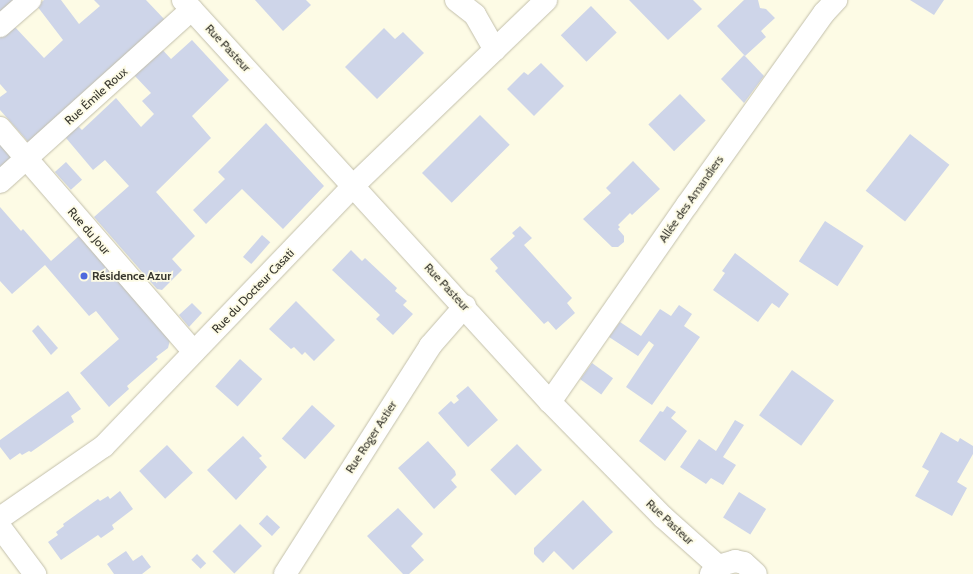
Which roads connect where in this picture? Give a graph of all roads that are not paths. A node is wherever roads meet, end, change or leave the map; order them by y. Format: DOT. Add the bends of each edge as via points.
graph roads {
  1 [pos="30,0"];
  2 [pos="456,0"];
  3 [pos="546,0"];
  4 [pos="836,0"];
  5 [pos="188,5"];
  6 [pos="0,26"];
  7 [pos="495,50"];
  8 [pos="0,128"];
  9 [pos="26,159"];
  10 [pos="0,182"];
  11 [pos="353,186"];
  12 [pos="465,306"];
  13 [pos="194,352"];
  14 [pos="550,402"];
  15 [pos="2,516"];
  16 [pos="715,570"];
  17 [pos="35,574"];
  18 [pos="285,574"];
  19 [pos="756,574"];
  1 -- 6 [label="street"];
  2 -- 7 [label="street" via="475,15"];
  3 -- 7 [label="street, Rue du Docteur Casati"];
  4 -- 14 [label="street, Allée des Amandiers" via="824,13 696,192"];
  5 -- 9 [label="street, Rue Émile Roux"];
  5 -- 11 [label="street, Rue Pasteur"];
  7 -- 11 [label="street, Rue du Docteur Casati"];
  8 -- 9 [label="street, Rue du Jour"];
  9 -- 10 [label="street, Rue Émile Roux"];
  9 -- 13 [label="street, Rue du Jour"];
  11 -- 12 [label="street, Rue Pasteur"];
  11 -- 13 [label="street, Rue du Docteur Casati"];
  12 -- 14 [label="street, Rue Pasteur"];
  12 -- 18 [label="street, Rue Roger Astier" via="430,346"];
  13 -- 15 [label="street, Rue du Docteur Casati" via="104,446"];
  14 -- 16 [label="street, Rue Pasteur"];
  15 -- 17 [label="street"];
  16 -- 19 [label="street" via="735,561 744,563"];
}
